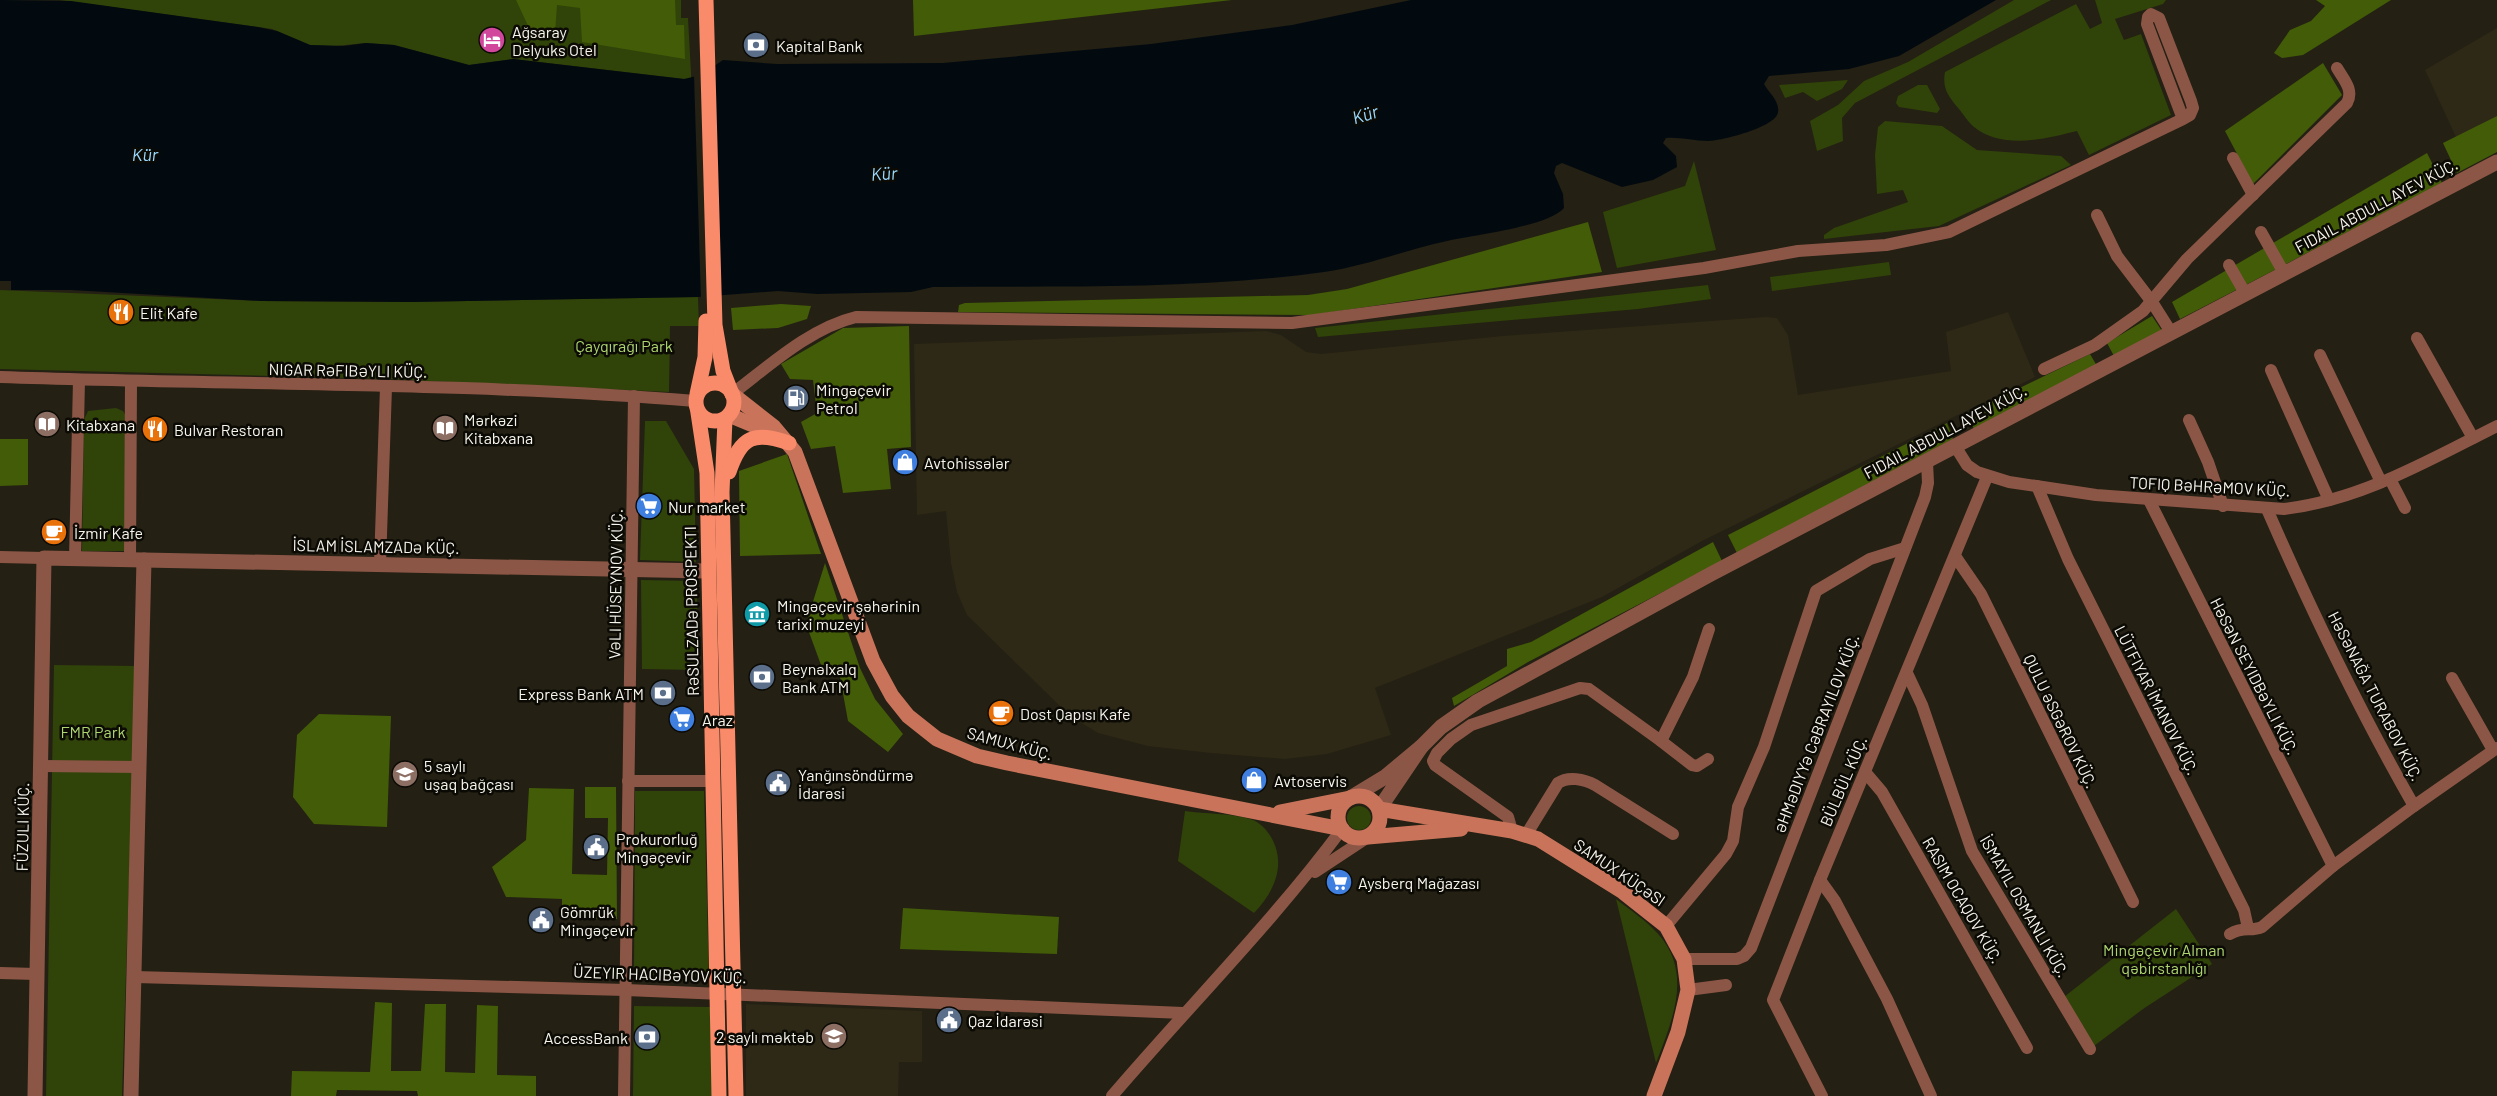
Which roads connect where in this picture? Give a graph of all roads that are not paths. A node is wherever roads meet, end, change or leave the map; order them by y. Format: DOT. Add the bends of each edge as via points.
graph roads {
  1 [pos="696,0"];
  2 [pos="706,0"];
  3 [pos="702,22"];
  4 [pos="2337,68"];
  5 [pos="2182,119"];
  6 [pos="2233,158"];
  7 [pos="2497,162"];
  8 [pos="2253,195"];
  9 [pos="2097,215"];
  10 [pos="2261,232"];
  11 [pos="2229,265"];
  12 [pos="2284,273"];
  13 [pos="2245,293"];
  14 [pos="2152,302"];
  15 [pos="711,325"];
  16 [pos="2171,332"];
  17 [pos="2417,338"];
  18 [pos="2320,355"];
  19 [pos="2044,369"];
  20 [pos="2271,370"];
  21 [pos="0,377"];
  22 [pos="79,380"];
  23 [pos="130,381"];
  24 [pos="386,387"];
  25 [pos="732,394"];
  26 [pos="634,396"];
  27 [pos="697,403"];
  28 [pos="727,417"];
  29 [pos="2189,420"];
  30 [pos="2497,426"];
  31 [pos="2473,438"];
  32 [pos="789,443"];
  33 [pos="1955,446"];
  34 [pos="1927,462"];
  35 [pos="1987,477"];
  36 [pos="2386,481"];
  37 [pos="2037,486"];
  38 [pos="722,492"];
  39 [pos="2149,500"];
  40 [pos="2329,500"];
  41 [pos="2223,506"];
  42 [pos="2405,508"];
  43 [pos="2266,509"];
  44 [pos="1905,548"];
  45 [pos="1955,556"];
  46 [pos="0,557"];
  47 [pos="44,558"];
  48 [pos="75,559"];
  49 [pos="137,560"];
  50 [pos="380,564"];
  51 [pos="632,570"];
  52 [pos="707,571"];
  53 [pos="1709,629"];
  54 [pos="1906,673"];
  55 [pos="2452,678"];
  56 [pos="1661,741"];
  57 [pos="1421,747"];
  58 [pos="2495,749"];
  59 [pos="1708,759"];
  60 [pos="41,766"];
  61 [pos="140,767"];
  62 [pos="1865,772"];
  63 [pos="628,780"];
  64 [pos="712,781"];
  65 [pos="1352,797"];
  66 [pos="2414,806"];
  67 [pos="1378,809"];
  68 [pos="1268,813"];
  69 [pos="1485,827"];
  70 [pos="1342,829"];
  71 [pos="1519,833"];
  72 [pos="1673,834"];
  73 [pos="1368,837"];
  74 [pos="2333,866"];
  75 [pos="1820,880"];
  76 [pos="1303,882"];
  77 [pos="2133,903"];
  78 [pos="1666,926"];
  79 [pos="2248,928"];
  80 [pos="2230,934"];
  81 [pos="1684,959"];
  82 [pos="0,973"];
  83 [pos="36,974"];
  84 [pos="135,977"];
  85 [pos="1726,985"];
  86 [pos="626,990"];
  87 [pos="1688,990"];
  88 [pos="717,993"];
  89 [pos="733,993"];
  90 [pos="1183,1013"];
  91 [pos="2027,1048"];
  92 [pos="2090,1049"];
  93 [pos="35,1096"];
  94 [pos="131,1096"];
  95 [pos="624,1096"];
  96 [pos="719,1096"];
  97 [pos="736,1096"];
  98 [pos="1112,1096"];
  99 [pos="1654,1096"];
  100 [pos="1822,1096"];
  101 [pos="1931,1096"];
  1 -- 3 [label="main road"];
  2 -- 3 [label="main road"];
  3 -- 15 [label="main road"];
  4 -- 8 [label="street" via="2349,89 2347,104"];
  5 -- 5 [label="street" via="2192,112 2191,101 2159,18 2151,15 2147,24"];
  5 -- 25 [label="street" via="1948,232 1916,241 1798,251 1704,268 1292,323 856,317 821,332"];
  6 -- 8 [label="street"];
  7 -- 12 [label="street, FIDAIL ABDULLAYEV KÜÇ."];
  8 -- 14 [label="street" via="2187,260"];
  9 -- 14 [label="street" via="2116,256"];
  10 -- 12 [label="street"];
  11 -- 13 [label="street"];
  12 -- 13 [label="street, FIDAIL ABDULLAYEV KÜÇ."];
  13 -- 16 [label="street, FIDAIL ABDULLAYEV KÜÇ."];
  14 -- 16 [label="street"];
  14 -- 19 [label="street" via="2095,345"];
  15 -- 25 [label="main road"];
  15 -- 27 [label="main road"];
  16 -- 33 [label="street, FIDAIL ABDULLAYEV KÜÇ."];
  17 -- 31 [label="street"];
  18 -- 36 [label="street"];
  20 -- 40 [label="street"];
  21 -- 22 [label="street, NIGAR RƏFIBƏYLI KÜÇ."];
  22 -- 23 [label="street, NIGAR RƏFIBƏYLI KÜÇ."];
  22 -- 48 [label="street"];
  23 -- 24 [label="street, NIGAR RƏFIBƏYLI KÜÇ."];
  23 -- 49 [label="street"];
  24 -- 26 [label="street, NIGAR RƏFIBƏYLI KÜÇ."];
  24 -- 50 [label="street"];
  25 -- 27 [label="main road" via="717,383 705,385"];
  25 -- 28 [label="main road" via="734,405"];
  25 -- 32 [label="main road, SAMUX KÜÇ."];
  26 -- 27 [label="street, NIGAR RƏFIBƏYLI KÜÇ."];
  26 -- 51 [label="street, VƏLI HÜSEYNOV KÜÇ."];
  27 -- 28 [label="main road" via="708,421"];
  27 -- 52 [label="main road, RƏSULZADƏ PROSPEKTI" via="707,473"];
  28 -- 32 [label="main road" via="773,432"];
  28 -- 38 [label="main road, RƏSULZADƏ PROSPEKTI"];
  29 -- 41 [label="street"];
  30 -- 31 [label="street, TOFIQ BƏHRƏMOV KÜÇ."];
  31 -- 36 [label="street, TOFIQ BƏHRƏMOV KÜÇ."];
  32 -- 38 [label="main road" via="763,437 743,443"];
  32 -- 68 [label="main road, SAMUX KÜÇ." via="801,462 873,661 892,696 919,726 957,748 997,761"];
  33 -- 34 [label="street, FIDAIL ABDULLAYEV KÜÇ."];
  33 -- 35 [label="street, TOFIQ BƏHRƏMOV KÜÇ." via="1967,465"];
  34 -- 44 [label="street" via="1925,497"];
  34 -- 57 [label="street, FIDAIL ABDULLAYEV KÜÇ." via="1478,701"];
  35 -- 37 [label="street, TOFIQ BƏHRƏMOV KÜÇ."];
  35 -- 45 [label="street, BÜLBÜL KÜÇ."];
  36 -- 40 [label="street, TOFIQ BƏHRƏMOV KÜÇ."];
  36 -- 42 [label="street"];
  37 -- 39 [label="street, TOFIQ BƏHRƏMOV KÜÇ."];
  37 -- 79 [label="street, LÜTFIYAR İMANOV KÜÇ." via="2068,559 2244,910"];
  38 -- 89 [label="main road, RƏSULZADƏ PROSPEKTI"];
  39 -- 41 [label="street, TOFIQ BƏHRƏMOV KÜÇ."];
  39 -- 74 [label="street, HƏSƏN SEYIDBƏYLI KÜÇ."];
  40 -- 43 [label="street, TOFIQ BƏHRƏMOV KÜÇ." via="2312,506"];
  41 -- 43 [label="street, TOFIQ BƏHRƏMOV KÜÇ."];
  43 -- 66 [label="street, HƏSƏNAĞA TURABOV KÜÇ." via="2388,761"];
  44 -- 78 [label="street" via="1870,559 1816,591 1764,747 1738,807 1733,841"];
  44 -- 81 [label="street" via="1751,948 1737,959"];
  45 -- 54 [label="street, BÜLBÜL KÜÇ."];
  45 -- 77 [label="street, QULU ƏSGƏROV KÜÇ." via="1981,594"];
  46 -- 47 [label="street"];
  47 -- 48 [label="street, İSLAM İSLAMZADƏ KÜÇ."];
  47 -- 60 [label="street, FÜZULI KÜÇ."];
  48 -- 49 [label="street, İSLAM İSLAMZADƏ KÜÇ."];
  49 -- 50 [label="street, İSLAM İSLAMZADƏ KÜÇ."];
  49 -- 61 [label="street"];
  50 -- 51 [label="street, İSLAM İSLAMZADƏ KÜÇ."];
  51 -- 52 [label="street, İSLAM İSLAMZADƏ KÜÇ."];
  51 -- 63 [label="street, VƏLI HÜSEYNOV KÜÇ."];
  52 -- 64 [label="main road, RƏSULZADƏ PROSPEKTI"];
  53 -- 56 [label="street" via="1693,677"];
  54 -- 62 [label="street, BÜLBÜL KÜÇ."];
  54 -- 92 [label="street" via="1950,780 1972,851"];
  55 -- 58 [label="street"];
  56 -- 59 [label="street" via="1692,765"];
  56 -- 71 [label="street" via="1589,689 1580,688 1471,725 1437,753 1433,761 1508,817"];
  57 -- 65 [label="street" via="1385,777"];
  57 -- 67 [label="street"];
  58 -- 66 [label="street, HƏSƏNAĞA TURABOV KÜÇ."];
  60 -- 61 [label="street"];
  60 -- 83 [label="street, FÜZULI KÜÇ."];
  61 -- 84 [label="street"];
  62 -- 75 [label="street, BÜLBÜL KÜÇ."];
  62 -- 91 [label="street, RASIM OCAQOV KÜÇ." via="1882,792"];
  63 -- 64 [label="street"];
  63 -- 86 [label="street, VƏLI HÜSEYNOV KÜÇ."];
  64 -- 88 [label="main road, RƏSULZADƏ PROSPEKTI"];
  65 -- 67 [label="main road" via="1365,797"];
  65 -- 68 [label="main road"];
  65 -- 70 [label="main road" via="1339,811"];
  66 -- 74 [label="street"];
  67 -- 69 [label="main road"];
  67 -- 73 [label="main road" via="1378,828"];
  68 -- 70 [label="main road, SAMUX KÜÇ."];
  69 -- 71 [label="main road, SAMUX KÜÇƏSI"];
  69 -- 73 [label="main road"];
  70 -- 73 [label="main road" via="1351,837"];
  70 -- 76 [label="street"];
  71 -- 72 [label="street" via="1558,783 1570,779 1586,780"];
  71 -- 78 [label="main road, SAMUX KÜÇƏSI" via="1546,844 1623,892"];
  73 -- 76 [label="street"];
  74 -- 79 [label="street" via="2262,927"];
  75 -- 100 [label="street, BÜLBÜL KÜÇ." via="1773,1000"];
  75 -- 101 [label="street" via="1887,999"];
  76 -- 90 [label="street"];
  78 -- 81 [label="main road, SAMUX KÜÇƏSI"];
  79 -- 80 [label="street"];
  81 -- 87 [label="main road, SAMUX KÜÇƏSI"];
  82 -- 83 [label="street"];
  83 -- 93 [label="street, FÜZULI KÜÇ."];
  84 -- 86 [label="street"];
  84 -- 94 [label="street"];
  85 -- 87 [label="street"];
  86 -- 88 [label="street"];
  86 -- 95 [label="street, VƏLI HÜSEYNOV KÜÇ."];
  87 -- 99 [label="main road, SAMUX KÜÇƏSI" via="1678,1032"];
  88 -- 89 [label="street"];
  88 -- 96 [label="main road, RƏSULZADƏ PROSPEKTI"];
  89 -- 90 [label="street"];
  89 -- 97 [label="main road, RƏSULZADƏ PROSPEKTI"];
  90 -- 98 [label="street"];
}
